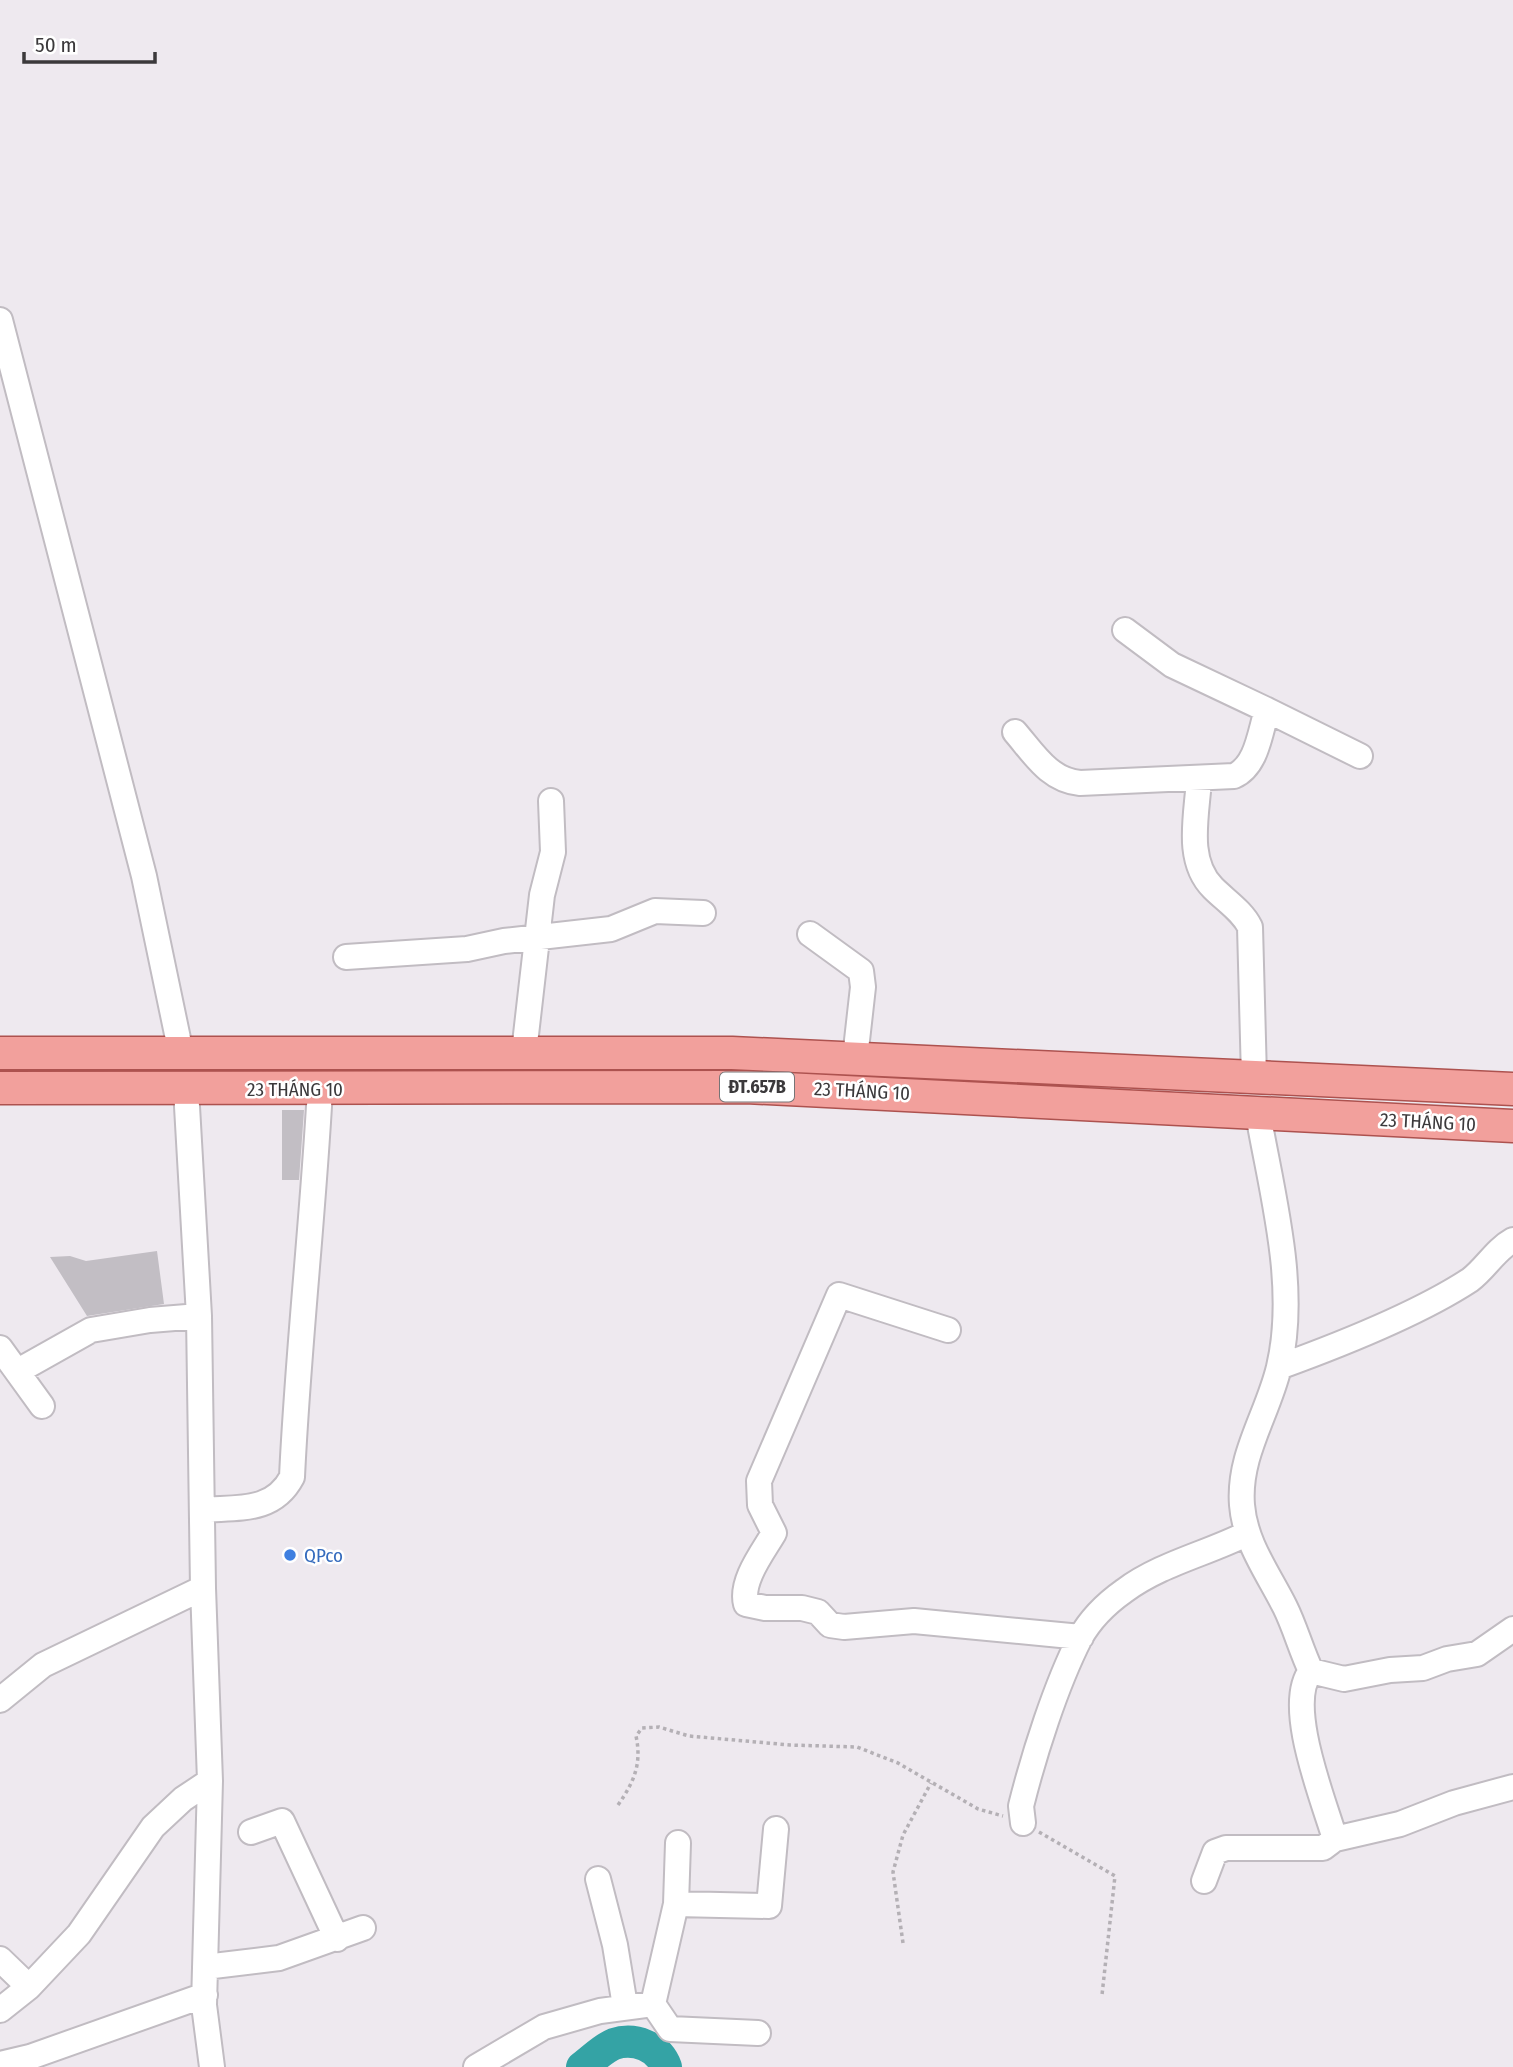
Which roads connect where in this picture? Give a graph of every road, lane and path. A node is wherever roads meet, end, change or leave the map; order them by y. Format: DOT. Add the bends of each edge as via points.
graph roads {
  1 [pos="0,320"];
  2 [pos="1125,630"];
  3 [pos="1267,710"];
  4 [pos="1015,732"];
  5 [pos="1360,756"];
  6 [pos="1199,779"];
  7 [pos="551,801"];
  8 [pos="703,914"];
  9 [pos="810,934"];
  10 [pos="536,937"];
  11 [pos="346,957"];
  12 [pos="524,1052"];
  13 [pos="0,1053"];
  14 [pos="181,1053"];
  15 [pos="855,1058"];
  16 [pos="1254,1077"];
  17 [pos="0,1088"];
  18 [pos="186,1089"];
  19 [pos="320,1089"];
  20 [pos="1513,1089"];
  21 [pos="1258,1114"];
  22 [pos="1513,1126"];
  23 [pos="1513,1240"];
  24 [pos="199,1316"];
  25 [pos="948,1330"];
  26 [pos="0,1348"];
  27 [pos="1279,1367"];
  28 [pos="18,1371"];
  29 [pos="42,1406"];
  30 [pos="202,1510"];
  31 [pos="1245,1534"];
  32 [pos="203,1588"];
  33 [pos="1513,1629"];
  34 [pos="1081,1637"];
  35 [pos="1311,1671"];
  36 [pos="0,1700"];
  37 [pos="210,1781"];
  38 [pos="931,1783"];
  39 [pos="1513,1787"];
  40 [pos="618,1805"];
  41 [pos="1023,1823"];
  42 [pos="776,1829"];
  43 [pos="251,1832"];
  44 [pos="1335,1839"];
  45 [pos="678,1843"];
  46 [pos="598,1879"];
  47 [pos="1204,1881"];
  48 [pos="676,1904"];
  49 [pos="363,1928"];
  50 [pos="337,1939"];
  51 [pos="903,1943"];
  52 [pos="0,1959"];
  53 [pos="205,1968"];
  54 [pos="29,1987"];
  55 [pos="205,1995"];
  56 [pos="1102,1995"];
  57 [pos="653,2004"];
  58 [pos="625,2006"];
  59 [pos="0,2010"];
  60 [pos="758,2033"];
  61 [pos="0,2064"];
  62 [pos="212,2067"];
  63 [pos="476,2067"];
  1 -- 14 [label="street" via="144,876"];
  2 -- 3 [label="street" via="1172,664"];
  3 -- 5 [label="street"];
  3 -- 6 [label="street" via="1244,772"];
  4 -- 6 [label="street" via="1063,781"];
  6 -- 16 [label="street" via="1195,860 1204,879 1250,927"];
  7 -- 10 [label="street" via="553,852"];
  8 -- 10 [label="street" via="655,911 611,929"];
  9 -- 15 [label="street" via="861,971"];
  10 -- 11 [label="street" via="467,949"];
  10 -- 12 [label="street"];
  12 -- 14 [label="main road, 23 THÁNG 10 / ĐT.657B"];
  12 -- 15 [label="main road, 23 THÁNG 10 / ĐT.657B"];
  13 -- 14 [label="main road, 23 THÁNG 10 / ĐT.657B"];
  14 -- 18 [label="main road"];
  15 -- 16 [label="main road, 23 THÁNG 10 / ĐT.657B"];
  16 -- 20 [label="main road, 23 THÁNG 10 / ĐT.657B"];
  16 -- 21 [label="main road"];
  17 -- 18 [label="main road, 23 THÁNG 10 / ĐT.657B"];
  18 -- 19 [label="main road, 23 THÁNG 10 / ĐT.657B"];
  18 -- 24 [label="street"];
  19 -- 21 [label="main road, 23 THÁNG 10 / ĐT.657B" via="799,1088"];
  19 -- 30 [label="street" via="292,1477 270,1503"];
  21 -- 22 [label="main road, 23 THÁNG 10 / ĐT.657B"];
  21 -- 27 [label="street" via="1284,1275"];
  23 -- 27 [label="street" via="1498,1248 1471,1279 1436,1298"];
  24 -- 28 [label="street" via="91,1331"];
  24 -- 30 [label="street"];
  25 -- 34 [label="street" via="839,1295 759,1480 760,1505 774,1533 750,1576 746,1604 802,1608 844,1628 914,1621"];
  26 -- 28 [label="street"];
  27 -- 31 [label="street" via="1251,1439 1241,1502"];
  28 -- 29 [label="street"];
  30 -- 32 [label="street"];
  31 -- 34 [label="street" via="1124,1590"];
  31 -- 35 [label="street" via="1286,1609"];
  32 -- 36 [label="street" via="43,1665"];
  32 -- 37 [label="street"];
  33 -- 35 [label="street" via="1477,1654 1423,1668 1344,1679"];
  34 -- 41 [label="street" via="1026,1784"];
  35 -- 44 [label="street" via="1304,1686 1302,1723"];
  37 -- 53 [label="street"];
  37 -- 54 [label="street" via="153,1827 79,1934"];
  38 -- 40 [label="path" via="857,1746 790,1745 642,1728 636,1736 637,1769"];
  38 -- 41 [label="path" via="978,1809"];
  38 -- 51 [label="path" via="903,1835 894,1872"];
  39 -- 44 [label="street" via="1400,1824"];
  41 -- 56 [label="path" via="1115,1876"];
  42 -- 48 [label="street" via="769,1906"];
  43 -- 50 [label="street" via="282,1821"];
  44 -- 47 [label="street" via="1323,1848 1226,1848 1215,1852"];
  45 -- 48 [label="street"];
  46 -- 58 [label="street"];
  48 -- 57 [label="street"];
  49 -- 50 [label="street"];
  50 -- 53 [label="street" via="279,1958"];
  52 -- 54 [label="street"];
  53 -- 55 [label="street"];
  54 -- 59 [label="street"];
  55 -- 61 [label="street"];
  55 -- 62 [label="street"];
  57 -- 58 [label="street"];
  57 -- 60 [label="street" via="670,2029"];
  58 -- 63 [label="street" via="528,2034"];
}
